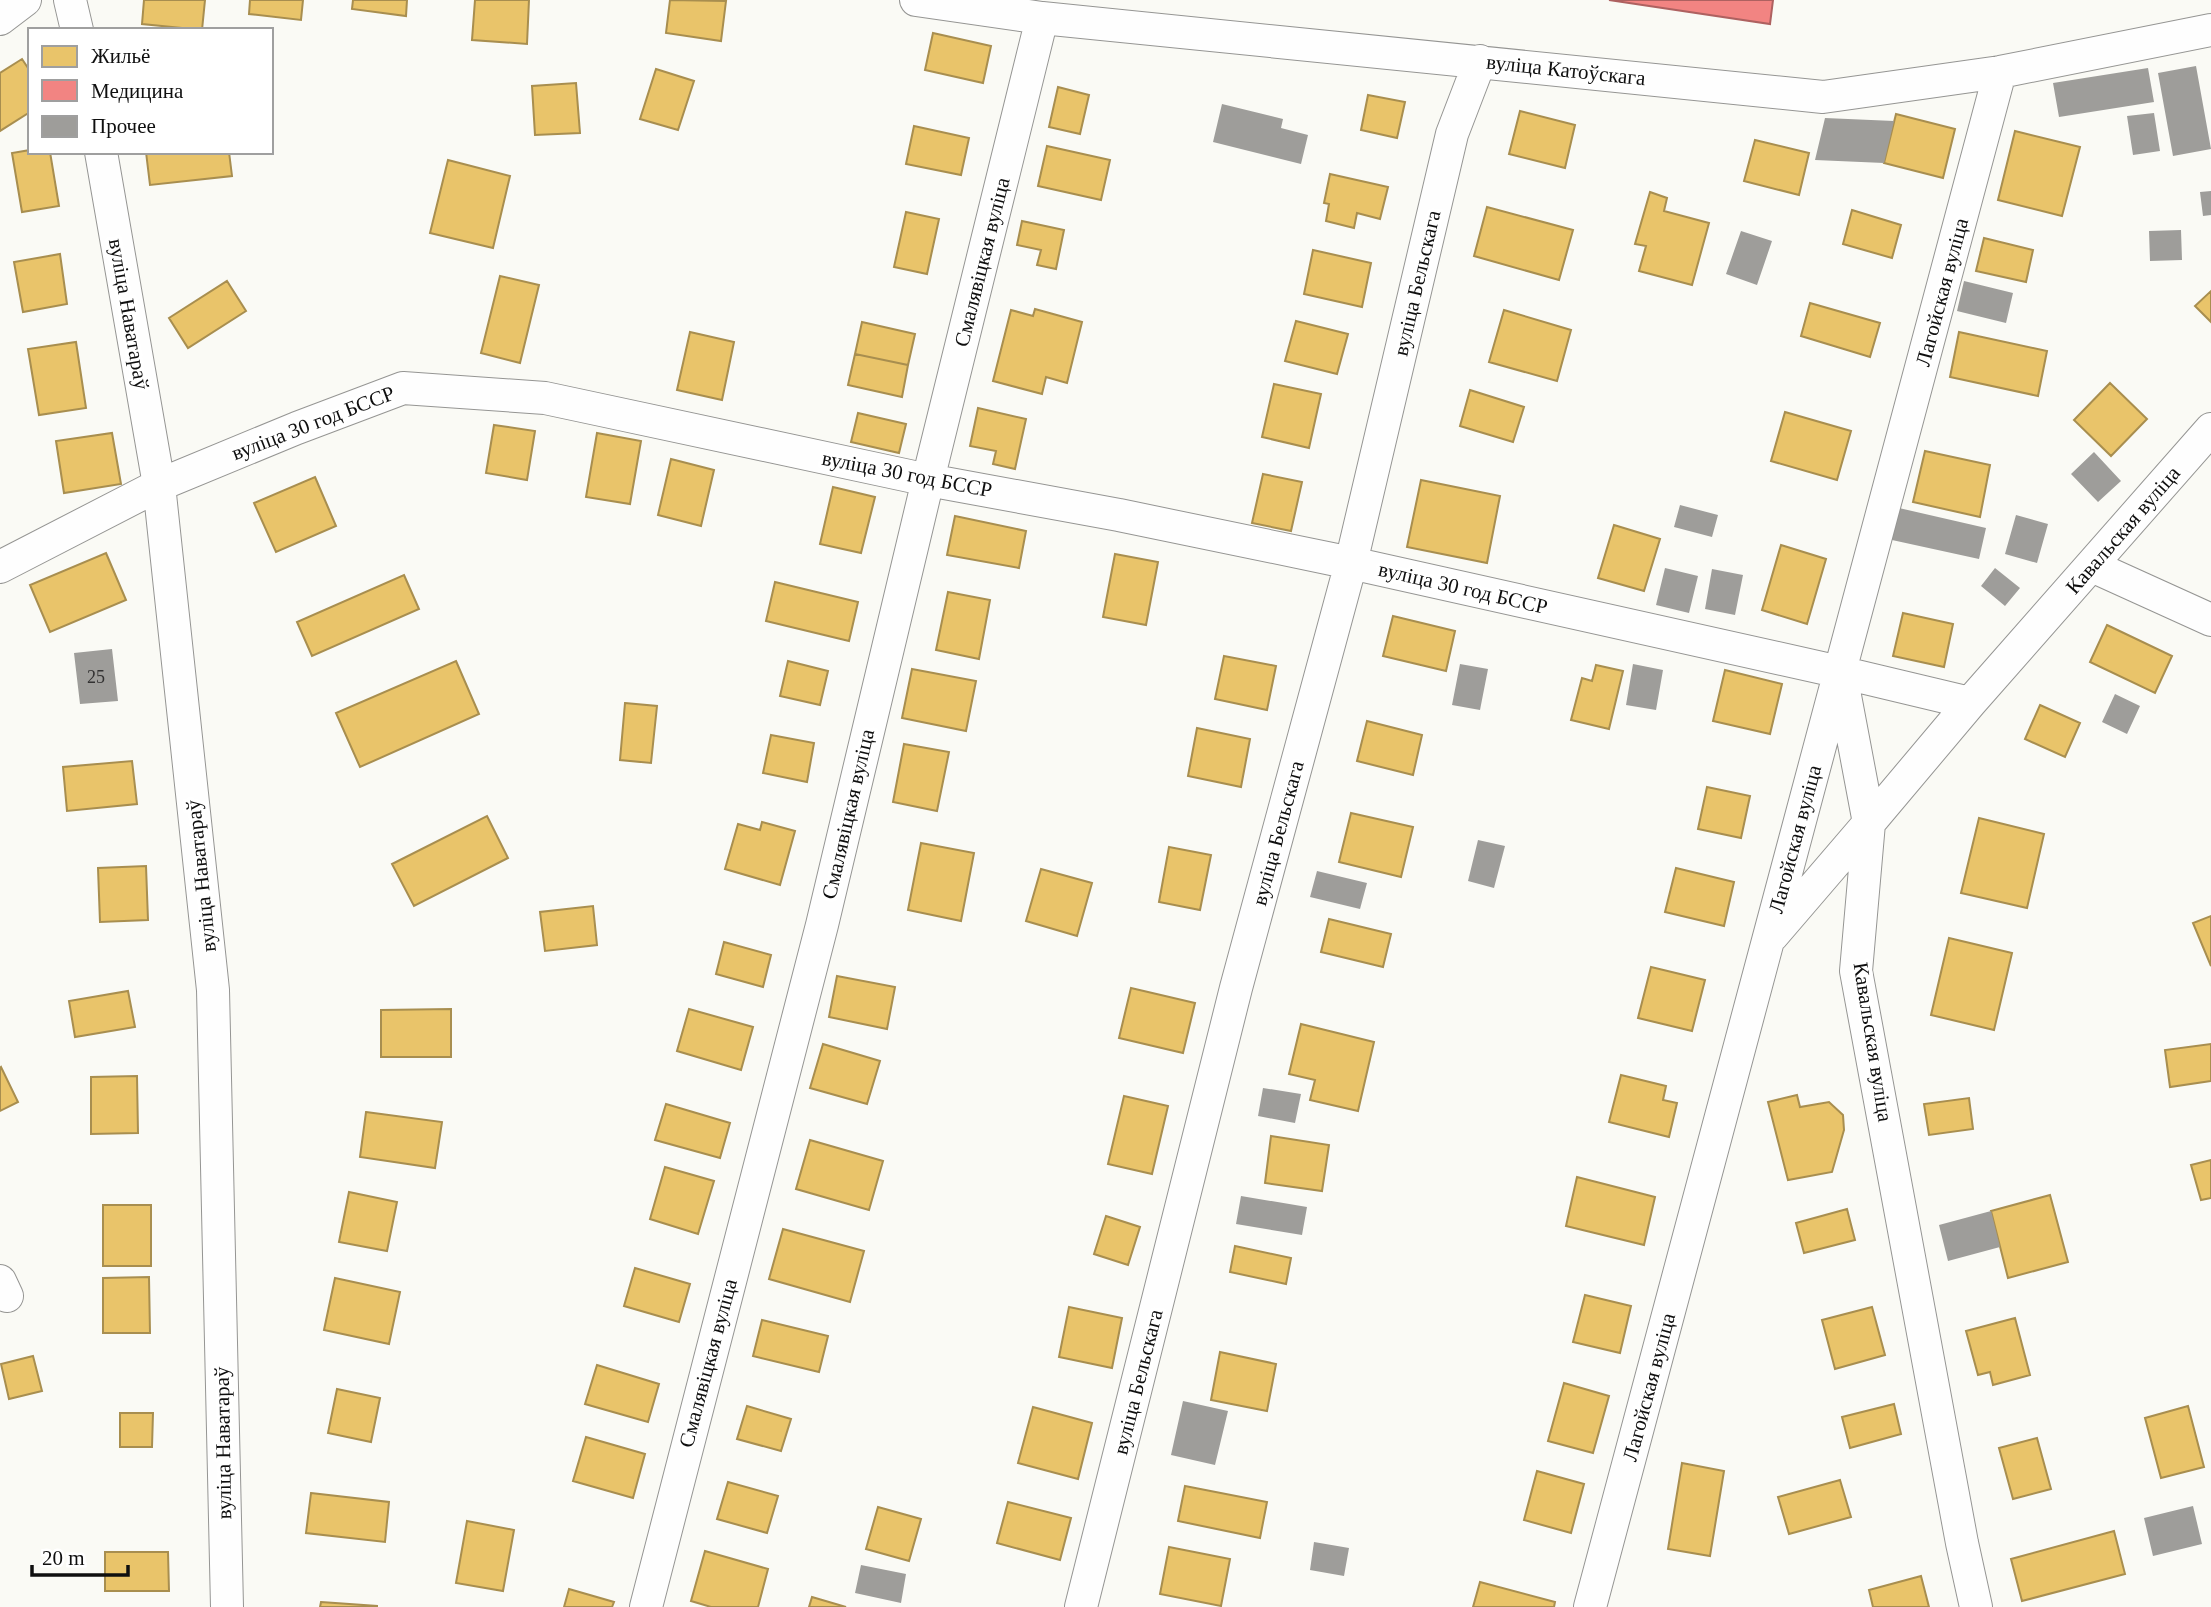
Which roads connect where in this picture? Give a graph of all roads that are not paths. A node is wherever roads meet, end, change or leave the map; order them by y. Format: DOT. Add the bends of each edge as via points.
graph roads {
  1 [pos="25,0"];
  2 [pos="70,0"];
  3 [pos="916,0"];
  4 [pos="1042,18"];
  5 [pos="0,19"];
  6 [pos="77,28"];
  7 [pos="2211,30"];
  8 [pos="1480,61"];
  9 [pos="2000,72"];
  10 [pos="101,154"];
  11 [pos="2211,429"];
  12 [pos="928,480"];
  13 [pos="159,485"];
  14 [pos="1351,563"];
  15 [pos="2092,566"];
  16 [pos="0,567"];
  17 [pos="2211,620"];
  18 [pos="1840,672"];
  19 [pos="1970,703"];
  20 [pos="1869,823"];
  21 [pos="1767,943"];
  22 [pos="227,1607"];
  23 [pos="646,1607"];
  24 [pos="1081,1607"];
  25 [pos="1590,1607"];
  26 [pos="1976,1607"];
  1 -- 5 [label="street"];
  2 -- 6 [label="street"];
  3 -- 4 [label="street, вуліца Катоўскага"];
  4 -- 8 [label="street, вуліца Катоўскага"];
  4 -- 12 [label="street, Смалявіцкая вуліца"];
  7 -- 9 [label="street, вуліца Катоўскага"];
  8 -- 9 [label="street, вуліца Катоўскага" via="1823,97"];
  8 -- 14 [label="street, вуліца Бельскага" via="1452,134"];
  9 -- 18 [label="street, Лагойская вуліца"];
  10 -- 13 [label="street, вуліца Наватараў"];
  11 -- 15 [label="street, Кавальская вуліца"];
  12 -- 13 [label="street, вуліца 30 год БССР" via="545,398 403,388"];
  12 -- 14 [label="street, вуліца 30 год БССР"];
  12 -- 23 [label="street, Смалявіцкая вуліца" via="822,925"];
  13 -- 16 [label="street, вуліца 30 год БССР"];
  13 -- 22 [label="street, вуліца Наватараў" via="213,990"];
  14 -- 18 [label="street, вуліца 30 год БССР"];
  14 -- 24 [label="street, вуліца Бельскага" via="1236,988"];
  15 -- 17 [label="street"];
  15 -- 19 [label="street, Кавальская вуліца"];
  18 -- 19 [label="street, вуліца 30 год БССР"];
  18 -- 20 [label="street"];
  18 -- 21 [label="street, Лагойская вуліца"];
  19 -- 20 [label="street, Кавальская вуліца"];
  20 -- 21 [label="street"];
  20 -- 26 [label="street, Кавальская вуліца" via="1856,971"];
  21 -- 25 [label="street, Лагойская вуліца"];
}
